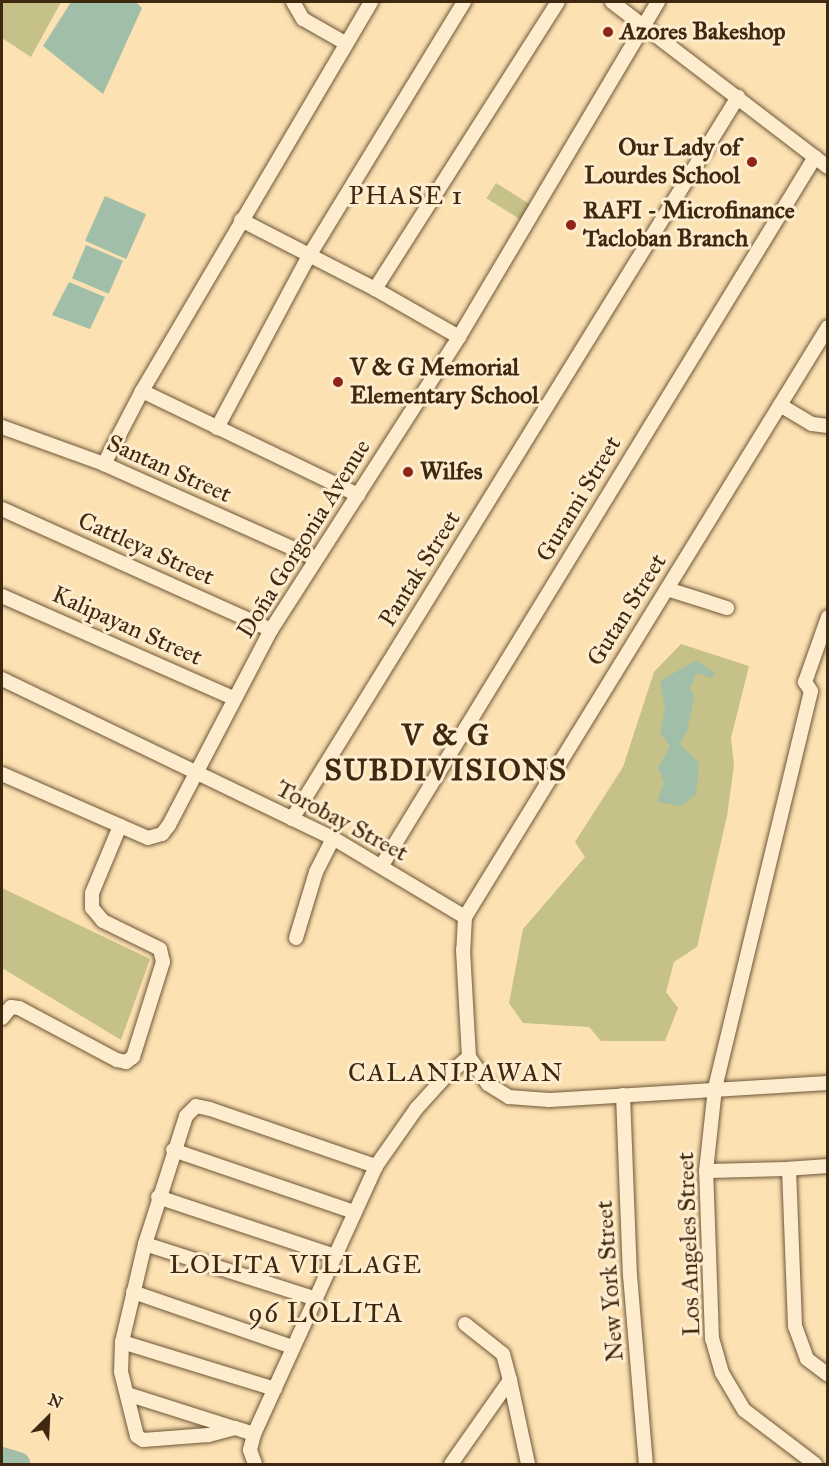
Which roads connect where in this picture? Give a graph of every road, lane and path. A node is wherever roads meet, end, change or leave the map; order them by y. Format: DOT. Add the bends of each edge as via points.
graph roads {
  1 [pos="293,2"];
  2 [pos="371,2"];
  3 [pos="464,2"];
  4 [pos="558,2"];
  5 [pos="612,2"];
  6 [pos="658,2"];
  7 [pos="644,25"];
  8 [pos="345,43"];
  9 [pos="738,97"];
  10 [pos="815,157"];
  11 [pos="828,167"];
  12 [pos="241,220"];
  13 [pos="309,256"];
  14 [pos="375,289"];
  15 [pos="828,327"];
  16 [pos="459,337"];
  17 [pos="142,391"];
  18 [pos="780,405"];
  19 [pos="828,426"];
  20 [pos="2,427"];
  21 [pos="217,428"];
  22 [pos="104,465"];
  23 [pos="358,495"];
  24 [pos="2,509"];
  25 [pos="316,559"];
  26 [pos="667,589"];
  27 [pos="2,596"];
  28 [pos="727,608"];
  29 [pos="828,617"];
  30 [pos="271,630"];
  31 [pos="2,680"];
  32 [pos="233,698"];
  33 [pos="195,772"];
  34 [pos="2,774"];
  35 [pos="292,819"];
  36 [pos="120,826"];
  37 [pos="333,838"];
  38 [pos="382,865"];
  39 [pos="465,917"];
  40 [pos="296,938"];
  41 [pos="2,1018"];
  42 [pos="469,1058"];
  43 [pos="828,1083"];
  44 [pos="715,1088"];
  45 [pos="623,1095"];
  46 [pos="173,1150"];
  47 [pos="376,1166"];
  48 [pos="828,1166"];
  49 [pos="789,1169"];
  50 [pos="706,1171"];
  51 [pos="158,1197"];
  52 [pos="354,1212"];
  53 [pos="145,1244"];
  54 [pos="335,1256"];
  55 [pos="133,1292"];
  56 [pos="316,1299"];
  57 [pos="465,1324"];
  58 [pos="122,1342"];
  59 [pos="294,1347"];
  60 [pos="828,1376"];
  61 [pos="510,1380"];
  62 [pos="275,1389"];
  63 [pos="127,1394"];
  64 [pos="235,1428"];
  65 [pos="254,1434"];
  66 [pos="255,1464"];
  67 [pos="451,1464"];
  68 [pos="528,1464"];
  69 [pos="646,1464"];
  70 [pos="815,1464"];
  1 -- 8 [label="street" via="303,19"];
  2 -- 8 [label="street"];
  3 -- 13 [label="street"];
  4 -- 14 [label="street"];
  5 -- 7 [label="street"];
  6 -- 7 [label="street, Doña Gorgonia Avenue"];
  7 -- 9 [label="street"];
  7 -- 16 [label="street, Doña Gorgonia Avenue"];
  8 -- 12 [label="street"];
  9 -- 10 [label="street"];
  9 -- 35 [label="street, Pantak Street"];
  10 -- 11 [label="street"];
  10 -- 38 [label="street, Gurami Street"];
  12 -- 13 [label="street"];
  12 -- 17 [label="street"];
  13 -- 14 [label="street"];
  13 -- 21 [label="street"];
  14 -- 16 [label="street"];
  15 -- 18 [label="street, Gutan Street"];
  16 -- 23 [label="street, Doña Gorgonia Avenue"];
  17 -- 21 [label="street"];
  17 -- 22 [label="street"];
  18 -- 19 [label="street" via="810,424"];
  18 -- 26 [label="street, Gutan Street"];
  20 -- 22 [label="street, Santan Street"];
  21 -- 23 [label="street"];
  22 -- 25 [label="street, Santan Street"];
  23 -- 25 [label="street, Doña Gorgonia Avenue"];
  24 -- 30 [label="street, Cattleya Street"];
  25 -- 30 [label="street, Doña Gorgonia Avenue"];
  26 -- 28 [label="street"];
  26 -- 39 [label="street, Gutan Street"];
  27 -- 32 [label="street, Kalipayan Street"];
  29 -- 44 [label="street, Los Angeles Street" via="805,682 811,692"];
  30 -- 32 [label="street, Doña Gorgonia Avenue"];
  31 -- 33 [label="street, Torobay Street"];
  32 -- 33 [label="street, Doña Gorgonia Avenue"];
  33 -- 35 [label="street, Torobay Street"];
  33 -- 36 [label="street, Doña Gorgonia Avenue" via="162,834 148,838"];
  34 -- 36 [label="street, Doña Gorgonia Avenue"];
  35 -- 37 [label="street, Torobay Street"];
  36 -- 41 [label="street" via="92,893 92,908 103,921 160,949 163,962 133,1058 126,1062 117,1060 19,1008 11,1007"];
  37 -- 38 [label="street, Torobay Street"];
  37 -- 40 [label="street" via="316,872"];
  38 -- 39 [label="street, Torobay Street"];
  39 -- 42 [label="street"];
  42 -- 45 [label="street" via="488,1084 508,1097 549,1100"];
  42 -- 47 [label="street" via="416,1109"];
  43 -- 44 [label="street"];
  44 -- 45 [label="street"];
  44 -- 50 [label="street, Los Angeles Street"];
  45 -- 69 [label="street, New York Street" via="630,1275"];
  46 -- 47 [label="street" via="186,1116 196,1106"];
  46 -- 51 [label="street"];
  46 -- 52 [label="street"];
  47 -- 52 [label="street"];
  48 -- 49 [label="street"];
  49 -- 50 [label="street"];
  49 -- 60 [label="street" via="795,1326 807,1359"];
  50 -- 70 [label="street, Los Angeles Street" via="712,1338 722,1373 744,1410"];
  51 -- 53 [label="street"];
  51 -- 54 [label="street"];
  52 -- 54 [label="street"];
  53 -- 55 [label="street"];
  53 -- 56 [label="street"];
  54 -- 56 [label="street"];
  55 -- 58 [label="street"];
  55 -- 59 [label="street"];
  56 -- 59 [label="street"];
  57 -- 61 [label="street" via="503,1354"];
  58 -- 62 [label="street"];
  58 -- 63 [label="street" via="120,1362"];
  59 -- 62 [label="street"];
  61 -- 67 [label="street"];
  61 -- 68 [label="street"];
  62 -- 65 [label="street"];
  63 -- 64 [label="street"];
  63 -- 64 [label="street" via="137,1436 143,1440 208,1435"];
  64 -- 65 [label="street"];
  65 -- 66 [label="street" via="250,1449"];
}
